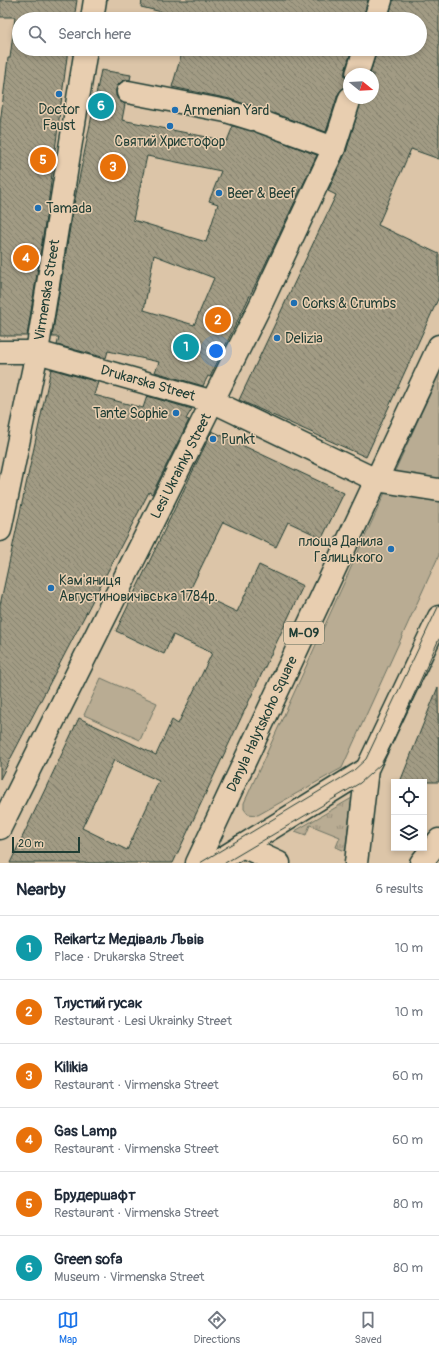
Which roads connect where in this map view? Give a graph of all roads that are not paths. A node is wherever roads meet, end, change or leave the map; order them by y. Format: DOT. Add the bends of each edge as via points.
graph roads {
  1 [pos="95,0"];
  2 [pos="381,0"];
  3 [pos="93,12"];
  4 [pos="377,12"];
  5 [pos="85,56"];
  6 [pos="363,56"];
  7 [pos="359,68"];
  8 [pos="128,92"];
  9 [pos="348,104"];
  10 [pos="334,148"];
  11 [pos="439,346"];
  12 [pos="0,352"];
  13 [pos="37,352"];
  14 [pos="214,402"];
  15 [pos="376,480"];
  16 [pos="439,490"];
  17 [pos="0,530"];
  18 [pos="439,617"];
  19 [pos="367,769"];
  20 [pos="0,828"];
  21 [pos="439,840"];
  22 [pos="242,846"];
  23 [pos="197,863"];
  24 [pos="214,863"];
  25 [pos="279,863"];
  26 [pos="356,863"];
  27 [pos="421,863"];
  1 -- 3 [label="street"];
  2 -- 4 [label="street"];
  5 -- 13 [label="street, Virmenska Street"];
  6 -- 7 [label="street"];
  8 -- 10 [label="street" via="226,111"];
  9 -- 10 [label="street, Lesi Ukrainky Street"];
  10 -- 14 [label="street, Lesi Ukrainky Street"];
  11 -- 15 [label="street, Danyla Halytskoho Square / М-09"];
  12 -- 13 [label="street, Drukarska Street"];
  13 -- 14 [label="street, Drukarska Street"];
  13 -- 17 [label="street, Virmenska Street"];
  14 -- 15 [label="street, Drukarska Street"];
  14 -- 20 [label="street, Lesi Ukrainky Street"];
  15 -- 16 [label="street, Drukarska Street"];
  15 -- 23 [label="street, Danyla Halytskoho Square / М-09"];
  18 -- 19 [label="street"];
  19 -- 22 [label="street"];
  19 -- 26 [label="street"];
  21 -- 27 [label="street"];
  22 -- 24 [label="street"];
  22 -- 25 [label="street"];
}
